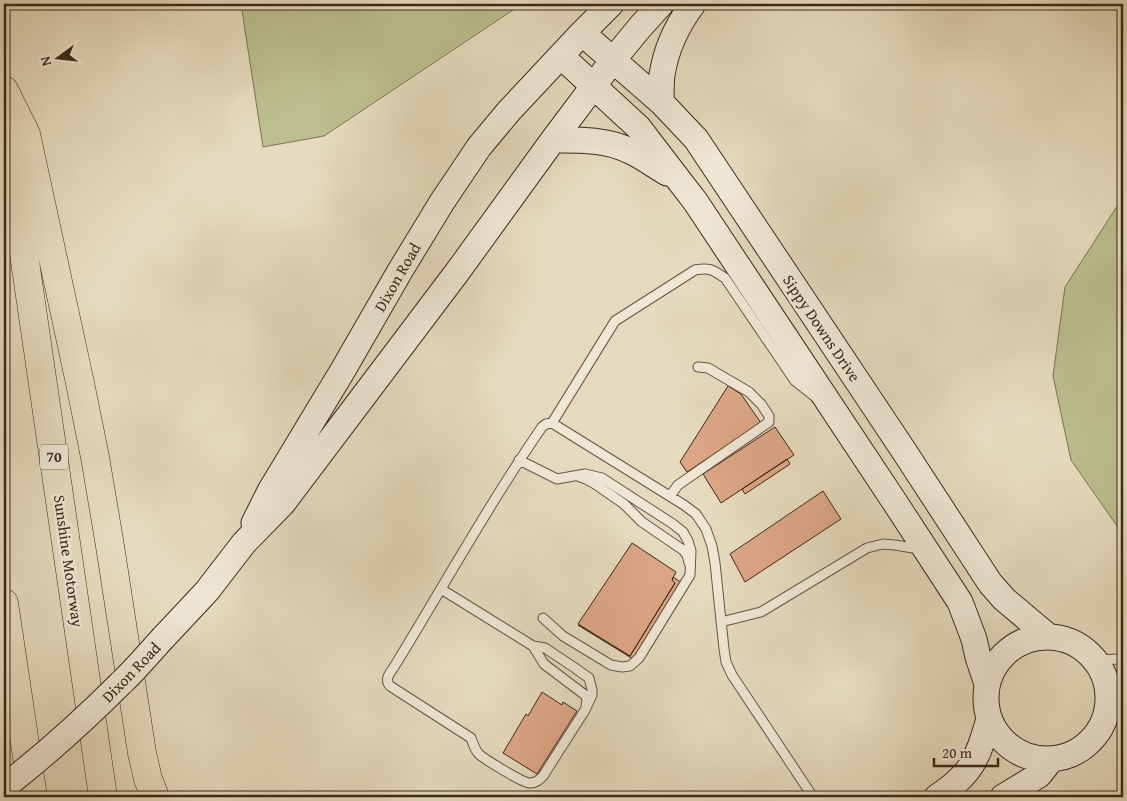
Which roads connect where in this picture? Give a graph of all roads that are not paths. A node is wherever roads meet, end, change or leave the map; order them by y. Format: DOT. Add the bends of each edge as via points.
graph roads {
  1 [pos="611,4"];
  2 [pos="662,4"];
  3 [pos="693,4"];
  4 [pos="582,33"];
  5 [pos="561,56"];
  6 [pos="613,60"];
  7 [pos="594,86"];
  8 [pos="4,90"];
  9 [pos="661,102"];
  10 [pos="4,117"];
  11 [pos="553,140"];
  12 [pos="678,179"];
  13 [pos="698,367"];
  14 [pos="836,413"];
  15 [pos="552,423"];
  16 [pos="519,460"];
  17 [pos="569,476"];
  18 [pos="670,496"];
  19 [pos="244,543"];
  20 [pos="926,550"];
  21 [pos="690,572"];
  22 [pos="441,589"];
  23 [pos="4,602"];
  24 [pos="543,618"];
  25 [pos="722,622"];
  26 [pos="1048,636"];
  27 [pos="533,646"];
  28 [pos="1096,660"];
  29 [pos="1123,661"];
  30 [pos="987,684"];
  31 [pos="1116,704"];
  32 [pos="586,710"];
  33 [pos="989,719"];
  34 [pos="1051,760"];
  35 [pos="4,788"];
  36 [pos="33,797"];
  37 [pos="102,797"];
  38 [pos="155,797"];
  39 [pos="813,797"];
  40 [pos="937,797"];
  41 [pos="1003,797"];
  1 -- 4 [label="main road, Dixon Road"];
  2 -- 6 [label="main road, Dixon Road"];
  3 -- 9 [label="main road" via="667,54"];
  4 -- 5 [label="main road, Dixon Road"];
  4 -- 6 [label="main road, Sippy Downs Drive"];
  5 -- 7 [label="main road"];
  5 -- 19 [label="main road, Dixon Road" via="508,111 442,202 270,491"];
  6 -- 7 [label="main road, Dixon Road"];
  6 -- 9 [label="main road, Sippy Downs Drive"];
  7 -- 11 [label="main road, Dixon Road"];
  7 -- 12 [label="main road" via="639,128"];
  8 -- 38 [label="highway" via="26,134 78,374 95,457 142,753"];
  9 -- 26 [label="main road, Sippy Downs Drive" via="696,139 990,583 1004,600"];
  10 -- 37 [label="highway, Sunshine Motorway / 70"];
  11 -- 12 [label="main road" via="615,145 630,150"];
  11 -- 19 [label="main road, Dixon Road" via="283,503"];
  12 -- 14 [label="main road"];
  13 -- 18 [label="lane" via="708,368 749,392 761,404 769,422 678,485"];
  14 -- 15 [label="lane" via="795,381 725,278 711,268 702,268 684,276 615,321"];
  14 -- 20 [label="main road"];
  15 -- 16 [label="lane" via="542,427"];
  15 -- 18 [label="lane"];
  16 -- 17 [label="lane" via="557,479"];
  16 -- 22 [label="lane"];
  17 -- 21 [label="lane" via="586,478 683,550 689,560"];
  17 -- 21 [label="lane" via="586,474 602,478 673,524 688,541"];
  18 -- 25 [label="lane" via="696,514 706,529 715,563"];
  19 -- 35 [label="main road, Dixon Road, bridge" via="207,590 122,682"];
  20 -- 25 [label="lane" via="883,544 868,548 762,612"];
  20 -- 30 [label="main road" via="960,602"];
  21 -- 24 [label="lane" via="639,658 630,666 611,665 563,636"];
  22 -- 27 [label="lane"];
  22 -- 32 [label="lane" via="387,678 390,686 471,738 479,754 528,783 537,782 544,776"];
  23 -- 36 [label="highway"];
  25 -- 39 [label="lane" via="726,662 732,675"];
  26 -- 28 [label="main road" via="1066,639 1082,647"];
  26 -- 30 [label="main road" via="1028,639 1009,649 995,665"];
  27 -- 32 [label="lane" via="544,664 585,695"];
  27 -- 32 [label="lane" via="545,648 589,678 592,695"];
  28 -- 29 [label="lane"];
  28 -- 31 [label="main road"];
  30 -- 33 [label="main road"];
  31 -- 34 [label="main road" via="1092,741 1077,752"];
  33 -- 34 [label="main road" via="1013,750 1032,758"];
  33 -- 40 [label="main road" via="981,747 967,772 959,782"];
  34 -- 41 [label="main road" via="1039,775"];
}
